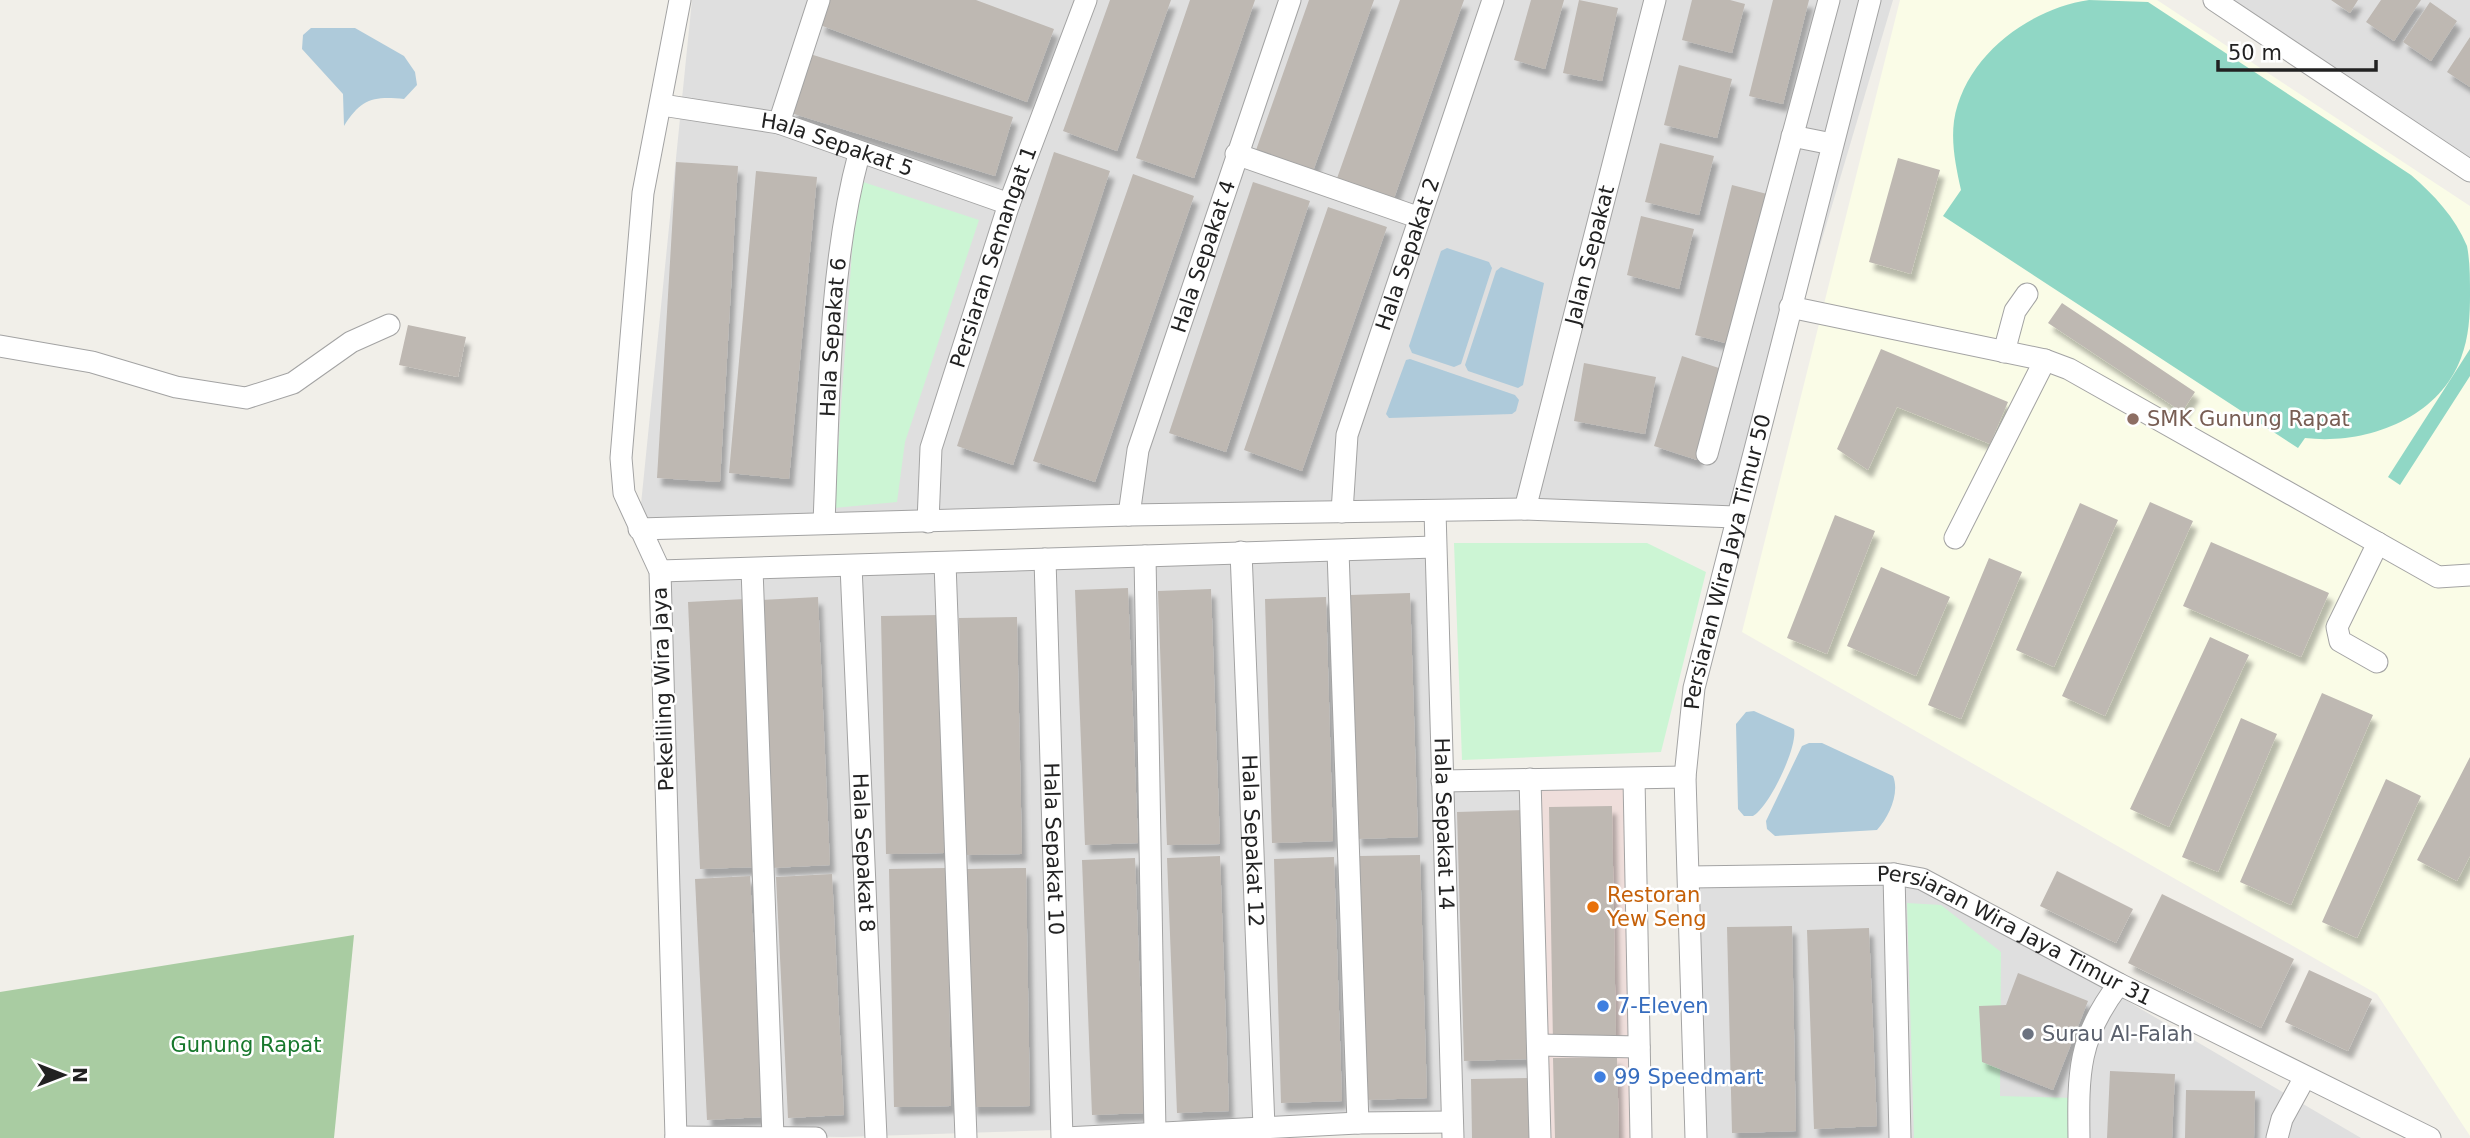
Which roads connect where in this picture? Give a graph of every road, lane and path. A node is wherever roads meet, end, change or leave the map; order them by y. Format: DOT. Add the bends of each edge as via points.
graph roads {
  1 [pos="680,0"];
  2 [pos="819,0"];
  3 [pos="1086,0"];
  4 [pos="1290,0"];
  5 [pos="1493,0"];
  6 [pos="1655,0"];
  7 [pos="1829,0"];
  8 [pos="1870,0"];
  9 [pos="2214,0"];
  10 [pos="662,105"];
  11 [pos="779,123"];
  12 [pos="1793,136"];
  13 [pos="1832,144"];
  14 [pos="859,154"];
  15 [pos="1236,154"];
  16 [pos="2470,171"];
  17 [pos="1009,204"];
  18 [pos="1418,217"];
  19 [pos="2028,294"];
  20 [pos="1790,307"];
  21 [pos="389,325"];
  22 [pos="0,346"];
  23 [pos="2004,352"];
  24 [pos="2045,360"];
  25 [pos="1707,454"];
  26 [pos="1525,509"];
  27 [pos="1435,511"];
  28 [pos="1342,512"];
  29 [pos="1129,516"];
  30 [pos="1735,517"];
  31 [pos="928,522"];
  32 [pos="824,523"];
  33 [pos="639,529"];
  34 [pos="1955,538"];
  35 [pos="2378,543"];
  36 [pos="1435,547"];
  37 [pos="1338,551"];
  38 [pos="1241,552"];
  39 [pos="1145,556"];
  40 [pos="1045,559"];
  41 [pos="945,563"];
  42 [pos="851,566"];
  43 [pos="752,569"];
  44 [pos="660,571"];
  45 [pos="2470,575"];
  46 [pos="2377,662"];
  47 [pos="1685,777"];
  48 [pos="1530,779"];
  49 [pos="1634,779"];
  50 [pos="1442,781"];
  51 [pos="1894,874"];
  52 [pos="1689,877"];
  53 [pos="2119,984"];
  54 [pos="1538,1045"];
  55 [pos="1639,1047"];
  56 [pos="2305,1077"];
  57 [pos="1357,1124"];
  58 [pos="1264,1127"];
  59 [pos="1452,1130"];
  60 [pos="1155,1133"];
  61 [pos="773,1137"];
  62 [pos="676,1138"];
  63 [pos="816,1138"];
  64 [pos="876,1138"];
  65 [pos="966,1138"];
  66 [pos="1064,1138"];
  67 [pos="1540,1138"];
  68 [pos="1641,1138"];
  69 [pos="1696,1138"];
  70 [pos="1900,1138"];
  71 [pos="2079,1138"];
  72 [pos="2277,1138"];
  73 [pos="2431,1138"];
  1 -- 10 [label="street, Pekeliling Wira Jaya"];
  2 -- 11 [label="street"];
  3 -- 17 [label="street, Persiaran Semangat 1"];
  4 -- 15 [label="street, Hala Sepakat 4"];
  5 -- 18 [label="street, Hala Sepakat 2"];
  6 -- 26 [label="street, Jalan Sepakat"];
  7 -- 12 [label="street"];
  8 -- 13 [label="street, Persiaran Wira Jaya Timur 50"];
  9 -- 16 [label="street"];
  10 -- 11 [label="street, Hala Sepakat 5"];
  10 -- 33 [label="street, Pekeliling Wira Jaya" via="643,193 621,458 624,493"];
  11 -- 14 [label="street, Hala Sepakat 5"];
  12 -- 13 [label="street"];
  12 -- 25 [label="street"];
  13 -- 20 [label="street, Persiaran Wira Jaya Timur 50"];
  14 -- 17 [label="street, Hala Sepakat 5"];
  14 -- 32 [label="street, Hala Sepakat 6" via="845,216"];
  15 -- 18 [label="street"];
  15 -- 29 [label="street, Hala Sepakat 4" via="1138,450"];
  17 -- 31 [label="street, Persiaran Semangat 1" via="931,448"];
  18 -- 28 [label="street, Hala Sepakat 2" via="1347,435"];
  19 -- 23 [label="street" via="2015,311"];
  20 -- 23 [label="street"];
  20 -- 30 [label="street, Persiaran Wira Jaya Timur 50"];
  21 -- 22 [label="street" via="351,342 293,383 246,398 176,387 92,362"];
  23 -- 24 [label="street"];
  24 -- 34 [label="street"];
  24 -- 35 [label="street" via="2069,369"];
  26 -- 27 [label="street"];
  26 -- 30 [label="street"];
  27 -- 28 [label="street"];
  27 -- 36 [label="street, Hala Sepakat 14"];
  28 -- 29 [label="street"];
  29 -- 31 [label="street"];
  30 -- 47 [label="street, Persiaran Wira Jaya Timur 50" via="1694,688"];
  31 -- 32 [label="street"];
  32 -- 33 [label="street"];
  33 -- 44 [label="street, Pekeliling Wira Jaya"];
  35 -- 45 [label="street" via="2438,577"];
  35 -- 46 [label="street" via="2337,627 2340,641"];
  36 -- 37 [label="street"];
  36 -- 50 [label="street, Hala Sepakat 14"];
  37 -- 38 [label="street"];
  37 -- 57 [label="street"];
  38 -- 39 [label="street"];
  38 -- 58 [label="street, Hala Sepakat 12"];
  39 -- 40 [label="street"];
  39 -- 60 [label="street"];
  40 -- 41 [label="street"];
  40 -- 66 [label="street, Hala Sepakat 10"];
  41 -- 42 [label="street"];
  41 -- 65 [label="street"];
  42 -- 43 [label="street"];
  42 -- 64 [label="street, Hala Sepakat 8"];
  43 -- 44 [label="street"];
  43 -- 61 [label="street"];
  44 -- 62 [label="street, Pekeliling Wira Jaya"];
  47 -- 49 [label="street"];
  47 -- 52 [label="street, Persiaran Wira Jaya Timur 50"];
  48 -- 49 [label="street"];
  48 -- 50 [label="street"];
  48 -- 54 [label="street"];
  49 -- 55 [label="street"];
  50 -- 59 [label="street, Hala Sepakat 14"];
  51 -- 52 [label="street, Persiaran Wira Jaya Timur 31"];
  51 -- 53 [label="street, Persiaran Wira Jaya Timur 31" via="1922,879"];
  51 -- 70 [label="street"];
  52 -- 69 [label="street, Persiaran Wira Jaya Timur 50"];
  53 -- 56 [label="street, Persiaran Wira Jaya Timur 31"];
  53 -- 71 [label="street" via="2099,1010 2082,1051"];
  54 -- 55 [label="street"];
  54 -- 67 [label="street"];
  55 -- 68 [label="street"];
  56 -- 72 [label="street"];
  56 -- 73 [label="street, Persiaran Wira Jaya Timur 31"];
  57 -- 58 [label="street"];
  57 -- 59 [label="street"];
  58 -- 60 [label="street"];
  60 -- 66 [label="street"];
  61 -- 62 [label="street"];
  61 -- 63 [label="street"];
}
